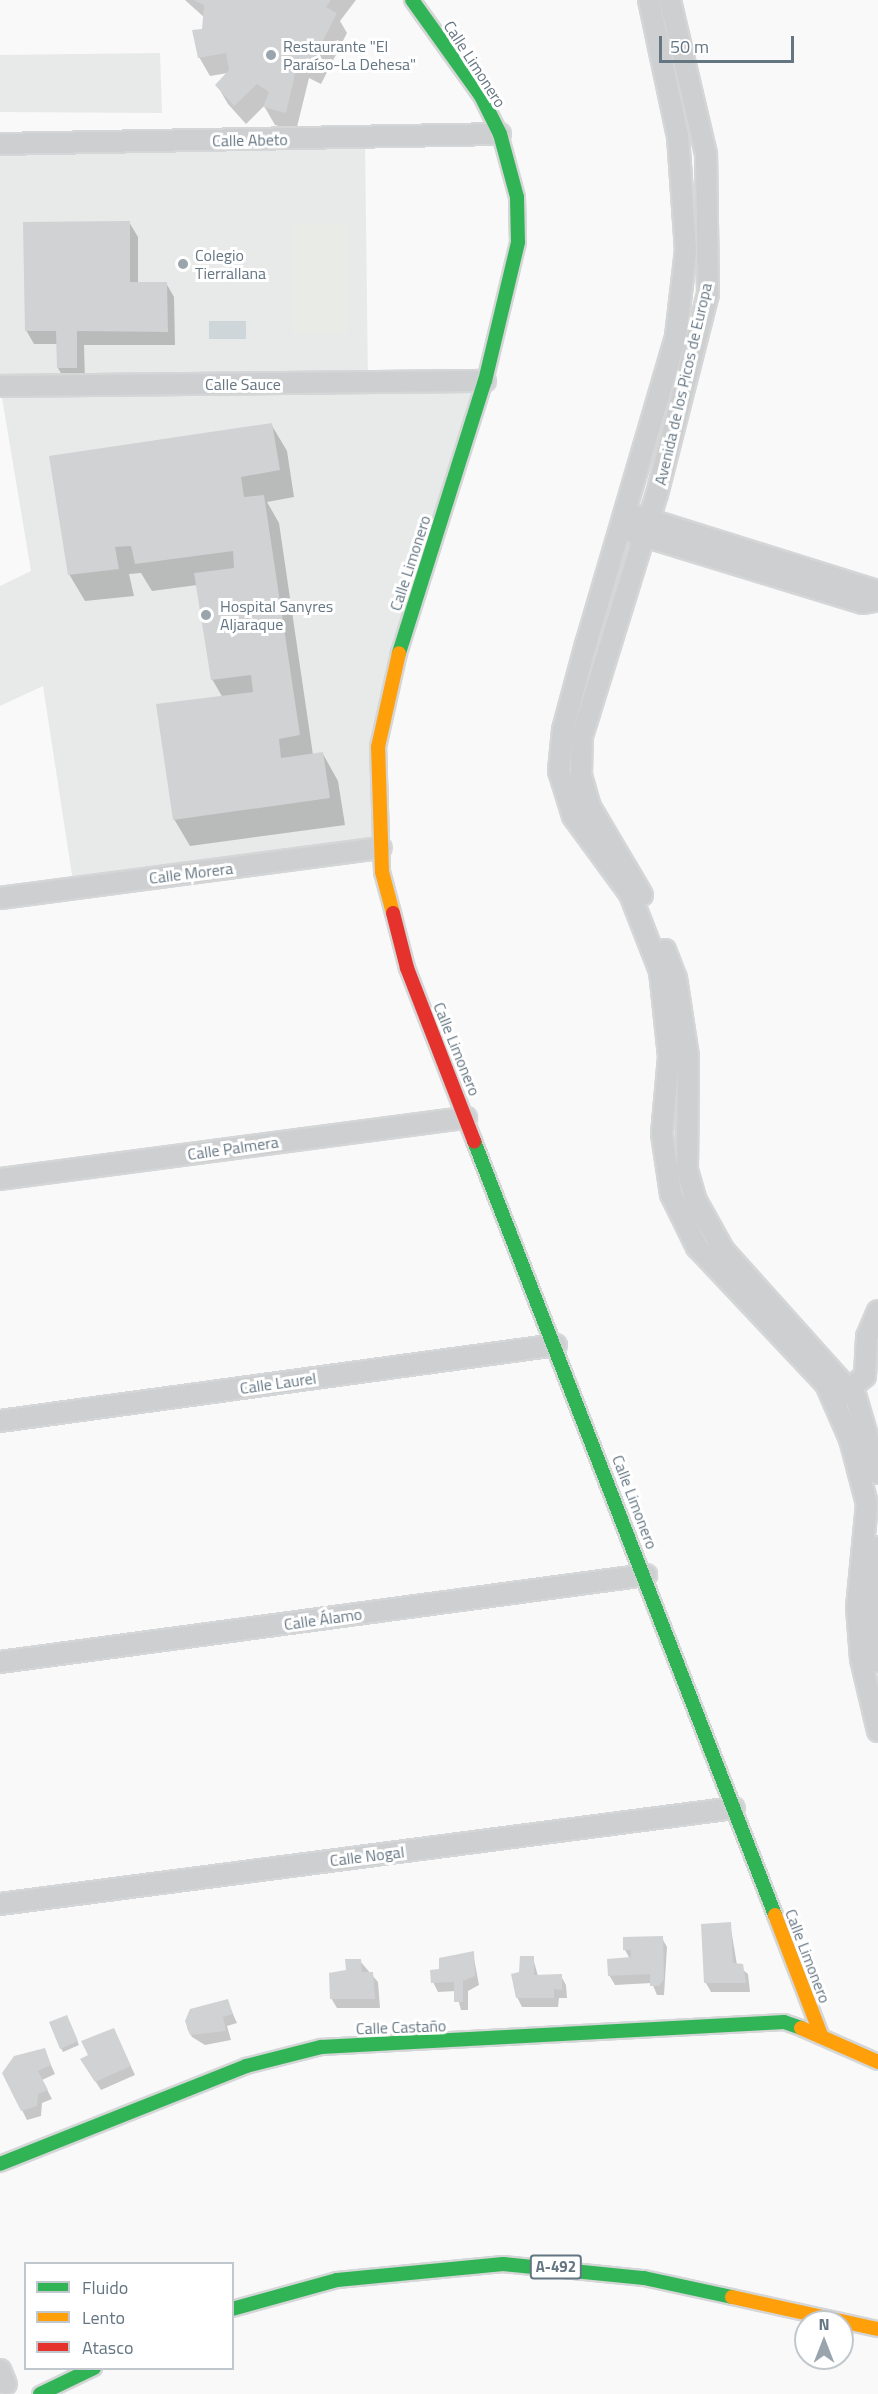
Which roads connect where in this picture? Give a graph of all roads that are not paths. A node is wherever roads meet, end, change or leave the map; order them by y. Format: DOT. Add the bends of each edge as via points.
graph roads {
  1 [pos="412,0"];
  2 [pos="649,0"];
  3 [pos="669,0"];
  4 [pos="500,134"];
  5 [pos="0,144"];
  6 [pos="485,381"];
  7 [pos="0,386"];
  8 [pos="622,520"];
  9 [pos="647,528"];
  10 [pos="381,848"];
  11 [pos="0,898"];
  12 [pos="466,1118"];
  13 [pos="0,1179"];
  14 [pos="878,1311"];
  15 [pos="556,1345"];
  16 [pos="842,1396"];
  17 [pos="0,1421"];
  18 [pos="878,1473"];
  19 [pos="878,1547"];
  20 [pos="646,1575"];
  21 [pos="0,1662"];
  22 [pos="878,1662"];
  23 [pos="878,1731"];
  24 [pos="734,1808"];
  25 [pos="0,1904"];
  26 [pos="821,2035"];
  27 [pos="878,2062"];
  28 [pos="0,2164"];
  29 [pos="234,2308"];
  30 [pos="878,2329"];
  31 [pos="90,2370"];
  32 [pos="40,2394"];
  1 -- 4 [label="street, Calle Limonero" via="481,96"];
  2 -- 8 [label="street, Avenida de los Picos de Europa" via="678,136 686,250 676,337"];
  3 -- 9 [label="street, Avenida de los Picos de Europa" via="706,154 711,231 708,294"];
  4 -- 5 [label="street, Calle Abeto"];
  4 -- 6 [label="street, Calle Limonero" via="517,197 518,242 513,278"];
  6 -- 7 [label="street, Calle Sauce"];
  6 -- 10 [label="street, Calle Limonero" via="404,637 378,747"];
  8 -- 9 [label="street"];
  8 -- 16 [label="street, Avenida de los Picos de Europa" via="563,729 559,771 573,816 630,894 660,971 669,1057 662,1134 671,1194 697,1247 826,1384"];
  9 -- 9 [label="street" via="863,603 873,601 877,591"];
  9 -- 16 [label="street, Avenida de los Picos de Europa" via="582,736 581,775 590,807 639,887 676,978 688,1056 687,1170 696,1201 724,1251"];
  10 -- 11 [label="street, Calle Morera"];
  10 -- 12 [label="street, Calle Limonero" via="407,968"];
  12 -- 13 [label="street, Calle Palmera"];
  12 -- 15 [label="street, Calle Limonero"];
  14 -- 16 [label="street" via="867,1337 865,1376"];
  15 -- 17 [label="street, Calle Laurel"];
  15 -- 20 [label="street, Calle Limonero"];
  16 -- 18 [label="street, Avenida de los Picos de Europa"];
  16 -- 23 [label="street, Avenida de los Picos de Europa" via="867,1504 857,1607 861,1659"];
  19 -- 22 [label="street" via="873,1635"];
  20 -- 21 [label="street, Calle Álamo"];
  20 -- 24 [label="street, Calle Limonero"];
  24 -- 25 [label="street, Calle Nogal"];
  24 -- 26 [label="street, Calle Limonero"];
  26 -- 27 [label="street"];
  26 -- 28 [label="street, Calle Castaño" via="784,2022 321,2047 246,2066"];
  29 -- 30 [label="street, A-492" via="337,2280 503,2264 645,2278"];
  31 -- 32 [label="street"];
}
